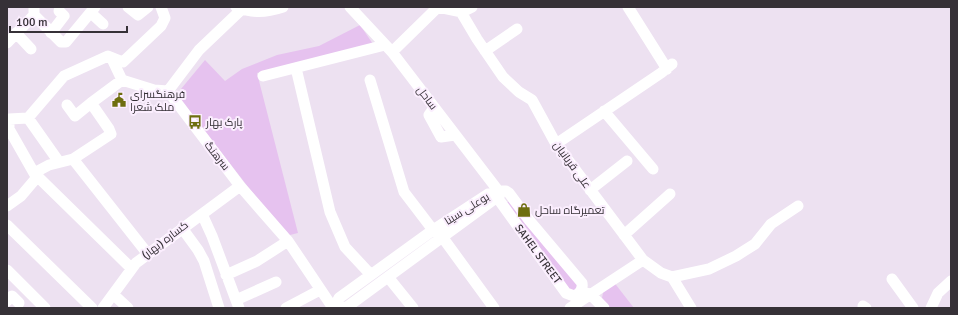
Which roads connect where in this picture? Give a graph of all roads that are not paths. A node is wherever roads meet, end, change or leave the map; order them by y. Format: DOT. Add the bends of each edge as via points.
graph roads {
  1 [pos="128,7"];
  2 [pos="148,7"];
  3 [pos="162,7"];
  4 [pos="283,7"];
  5 [pos="438,7"];
  6 [pos="628,7"];
  7 [pos="239,8"];
  8 [pos="353,8"];
  9 [pos="464,9"];
  10 [pos="93,10"];
  11 [pos="34,11"];
  12 [pos="59,11"];
  13 [pos="103,24"];
  14 [pos="517,29"];
  15 [pos="16,33"];
  16 [pos="51,33"];
  17 [pos="7,43"];
  18 [pos="389,48"];
  19 [pos="31,49"];
  20 [pos="485,51"];
  21 [pos="112,59"];
  22 [pos="296,68"];
  23 [pos="263,76"];
  24 [pos="122,80"];
  25 [pos="370,80"];
  26 [pos="168,91"];
  27 [pos="91,103"];
  28 [pos="67,106"];
  29 [pos="604,111"];
  30 [pos="28,118"];
  31 [pos="8,122"];
  32 [pos="556,144"];
  33 [pos="73,159"];
  34 [pos="627,161"];
  35 [pos="59,162"];
  36 [pos="653,169"];
  37 [pos="36,175"];
  38 [pos="240,186"];
  39 [pos="590,190"];
  40 [pos="500,193"];
  41 [pos="670,194"];
  42 [pos="7,206"];
  43 [pos="798,206"];
  44 [pos="202,214"];
  45 [pos="7,225"];
  46 [pos="182,228"];
  47 [pos="433,230"];
  48 [pos="624,235"];
  49 [pos="443,238"];
  50 [pos="288,241"];
  51 [pos="147,253"];
  52 [pos="643,260"];
  53 [pos="131,268"];
  54 [pos="7,270"];
  55 [pos="226,275"];
  56 [pos="371,275"];
  57 [pos="388,277"];
  58 [pos="672,277"];
  59 [pos="892,279"];
  60 [pos="951,281"];
  61 [pos="276,282"];
  62 [pos="320,290"];
  63 [pos="586,293"];
  64 [pos="114,295"];
  65 [pos="7,301"];
  66 [pos="19,303"];
  67 [pos="237,304"];
  68 [pos="45,308"];
  69 [pos="92,308"];
  70 [pos="103,308"];
  71 [pos="128,308"];
  72 [pos="219,308"];
  73 [pos="286,308"];
  74 [pos="333,308"];
  75 [pos="338,308"];
  76 [pos="413,308"];
  77 [pos="494,308"];
  78 [pos="570,308"];
  79 [pos="604,308"];
  80 [pos="691,308"];
  81 [pos="914,308"];
  82 [pos="931,308"];
  1 -- 2 [label="street" via="138,15"];
  3 -- 21 [label="street" via="165,18 161,26 123,62"];
  4 -- 7 [label="street" via="252,13"];
  5 -- 9 [label="street"];
  5 -- 18 [label="street"];
  6 -- 29 [label="street" via="669,66"];
  7 -- 26 [label="street" via="200,50"];
  8 -- 18 [label="street, ساحل"];
  9 -- 20 [label="street, علی قربانیان"];
  10 -- 13 [label="street"];
  10 -- 16 [label="street" via="66,42 61,42"];
  11 -- 15 [label="street"];
  11 -- 16 [label="street"];
  12 -- 16 [label="street" via="64,16"];
  14 -- 20 [label="street"];
  15 -- 17 [label="street"];
  15 -- 19 [label="street"];
  18 -- 22 [label="street"];
  18 -- 40 [label="street, ساحل"];
  20 -- 32 [label="street, علی قربانیان" via="503,77 532,100"];
  21 -- 24 [label="street"];
  21 -- 30 [label="street" via="108,56 64,76"];
  22 -- 23 [label="street"];
  22 -- 56 [label="street" via="330,212 345,248"];
  24 -- 26 [label="street" via="154,90"];
  24 -- 27 [label="street"];
  25 -- 47 [label="street" via="404,192"];
  26 -- 38 [label="street, سرهنگ"];
  27 -- 28 [label="street" via="75,116"];
  27 -- 33 [label="street" via="111,134"];
  29 -- 32 [label="street"];
  29 -- 36 [label="street"];
  30 -- 31 [label="street"];
  30 -- 35 [label="street"];
  31 -- 37 [label="street"];
  32 -- 39 [label="street, علی قربانیان"];
  33 -- 35 [label="street"];
  33 -- 51 [label="street"];
  34 -- 39 [label="street"];
  35 -- 37 [label="street"];
  37 -- 42 [label="street" via="21,196"];
  37 -- 53 [label="street"];
  38 -- 44 [label="street, کساره (بهار)"];
  38 -- 50 [label="street, سرهنگ"];
  39 -- 48 [label="street, علی قربانیان"];
  40 -- 47 [label="street, بوعلی سینا" via="488,194"];
  40 -- 49 [label="street, بوعلی سینا"];
  40 -- 63 [label="street, SAHEL STREET" via="509,193 582,283"];
  40 -- 63 [label="street, SAHEL STREET" via="499,200 566,293 574,296"];
  41 -- 48 [label="street"];
  43 -- 58 [label="street" via="771,224 755,244 736,256 709,269"];
  44 -- 46 [label="street, کساره (بهار)"];
  44 -- 55 [label="street"];
  45 -- 69 [label="street"];
  46 -- 51 [label="street, کساره (بهار)"];
  46 -- 72 [label="street" via="204,261"];
  47 -- 49 [label="street"];
  47 -- 56 [label="street, بوعلی سینا"];
  48 -- 52 [label="street, علی قربانیان"];
  49 -- 57 [label="street, بوعلی سینا"];
  49 -- 77 [label="street"];
  50 -- 55 [label="street" via="257,261"];
  50 -- 62 [label="street, سرهنگ"];
  51 -- 53 [label="street, کساره (بهار)"];
  52 -- 58 [label="street, علی قربانیان" via="661,273"];
  52 -- 63 [label="street"];
  53 -- 64 [label="street, کساره (بهار)"];
  54 -- 68 [label="street"];
  55 -- 67 [label="street"];
  56 -- 74 [label="street, بوعلی سینا" via="339,298"];
  57 -- 75 [label="street, بوعلی سینا" via="347,306"];
  57 -- 76 [label="street"];
  58 -- 80 [label="street"];
  59 -- 81 [label="street"];
  60 -- 82 [label="street" via="938,294"];
  61 -- 67 [label="street"];
  62 -- 73 [label="street"];
  62 -- 74 [label="street, سرهنگ"];
  63 -- 78 [label="street"];
  63 -- 79 [label="street, SAHEL STREET"];
  64 -- 70 [label="street, کساره (بهار)"];
  64 -- 71 [label="street"];
  65 -- 66 [label="street" via="12,296"];
}
